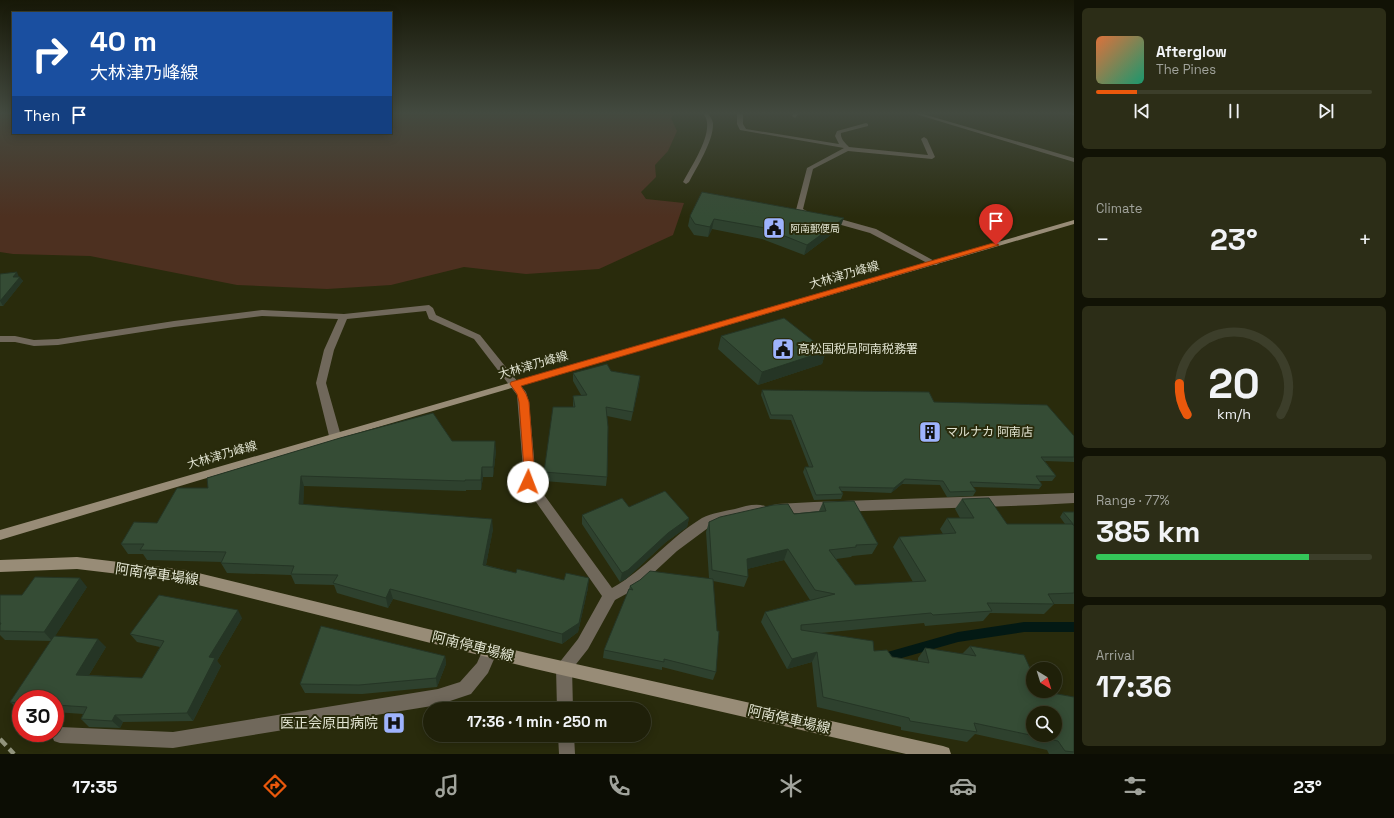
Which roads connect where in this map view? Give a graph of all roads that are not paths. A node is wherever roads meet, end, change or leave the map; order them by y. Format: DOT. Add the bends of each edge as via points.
graph roads {
  1 [pos="703,147"];
  2 [pos="844,147"];
  3 [pos="846,147"];
  4 [pos="927,147"];
  5 [pos="1031,147"];
  6 [pos="1074,160"];
  7 [pos="686,182"];
  8 [pos="788,212"];
  9 [pos="804,214"];
  10 [pos="818,217"];
  11 [pos="826,218"];
  12 [pos="1074,222"];
  13 [pos="934,263"];
  14 [pos="344,317"];
  15 [pos="0,339"];
  16 [pos="514,384"];
  17 [pos="335,436"];
  18 [pos="1074,498"];
  19 [pos="0,535"];
  20 [pos="0,566"];
  21 [pos="610,596"];
  22 [pos="490,650"];
  23 [pos="564,668"];
  24 [pos="565,702"];
  25 [pos="64,735"];
  26 [pos="566,742"];
  27 [pos="567,754"];
  28 [pos="943,754"];
  1 -- 7 [label="street"];
  2 -- 9 [label="street" via="824,163 810,168 799,210"];
  3 -- 4 [label="street" via="932,157"];
  5 -- 6 [label="street"];
  8 -- 9 [label="street"];
  9 -- 10 [label="street"];
  11 -- 13 [label="street" via="873,230"];
  12 -- 13 [label="main road, 大林津乃峰線"];
  13 -- 16 [label="main road, 大林津乃峰線"];
  14 -- 15 [label="street" via="262,313 58,342 34,343"];
  14 -- 16 [label="street" via="429,308 432,317 477,337"];
  14 -- 17 [label="street" via="329,350 321,383"];
  16 -- 17 [label="main road, 大林津乃峰線"];
  16 -- 21 [label="street" via="522,394 524,402 528,482"];
  17 -- 19 [label="main road, 大林津乃峰線"];
  18 -- 21 [label="street" via="746,511 708,521 672,547 632,584"];
  20 -- 22 [label="main road, 阿南停車場線" via="77,563 186,576"];
  21 -- 23 [label="street" via="584,644"];
  22 -- 23 [label="main road, 阿南停車場線"];
  22 -- 25 [label="street" via="483,668 465,688 438,697 173,740"];
  23 -- 24 [label="street"];
  23 -- 28 [label="main road, 阿南停車場線"];
  26 -- 27 [label="street"];
}
